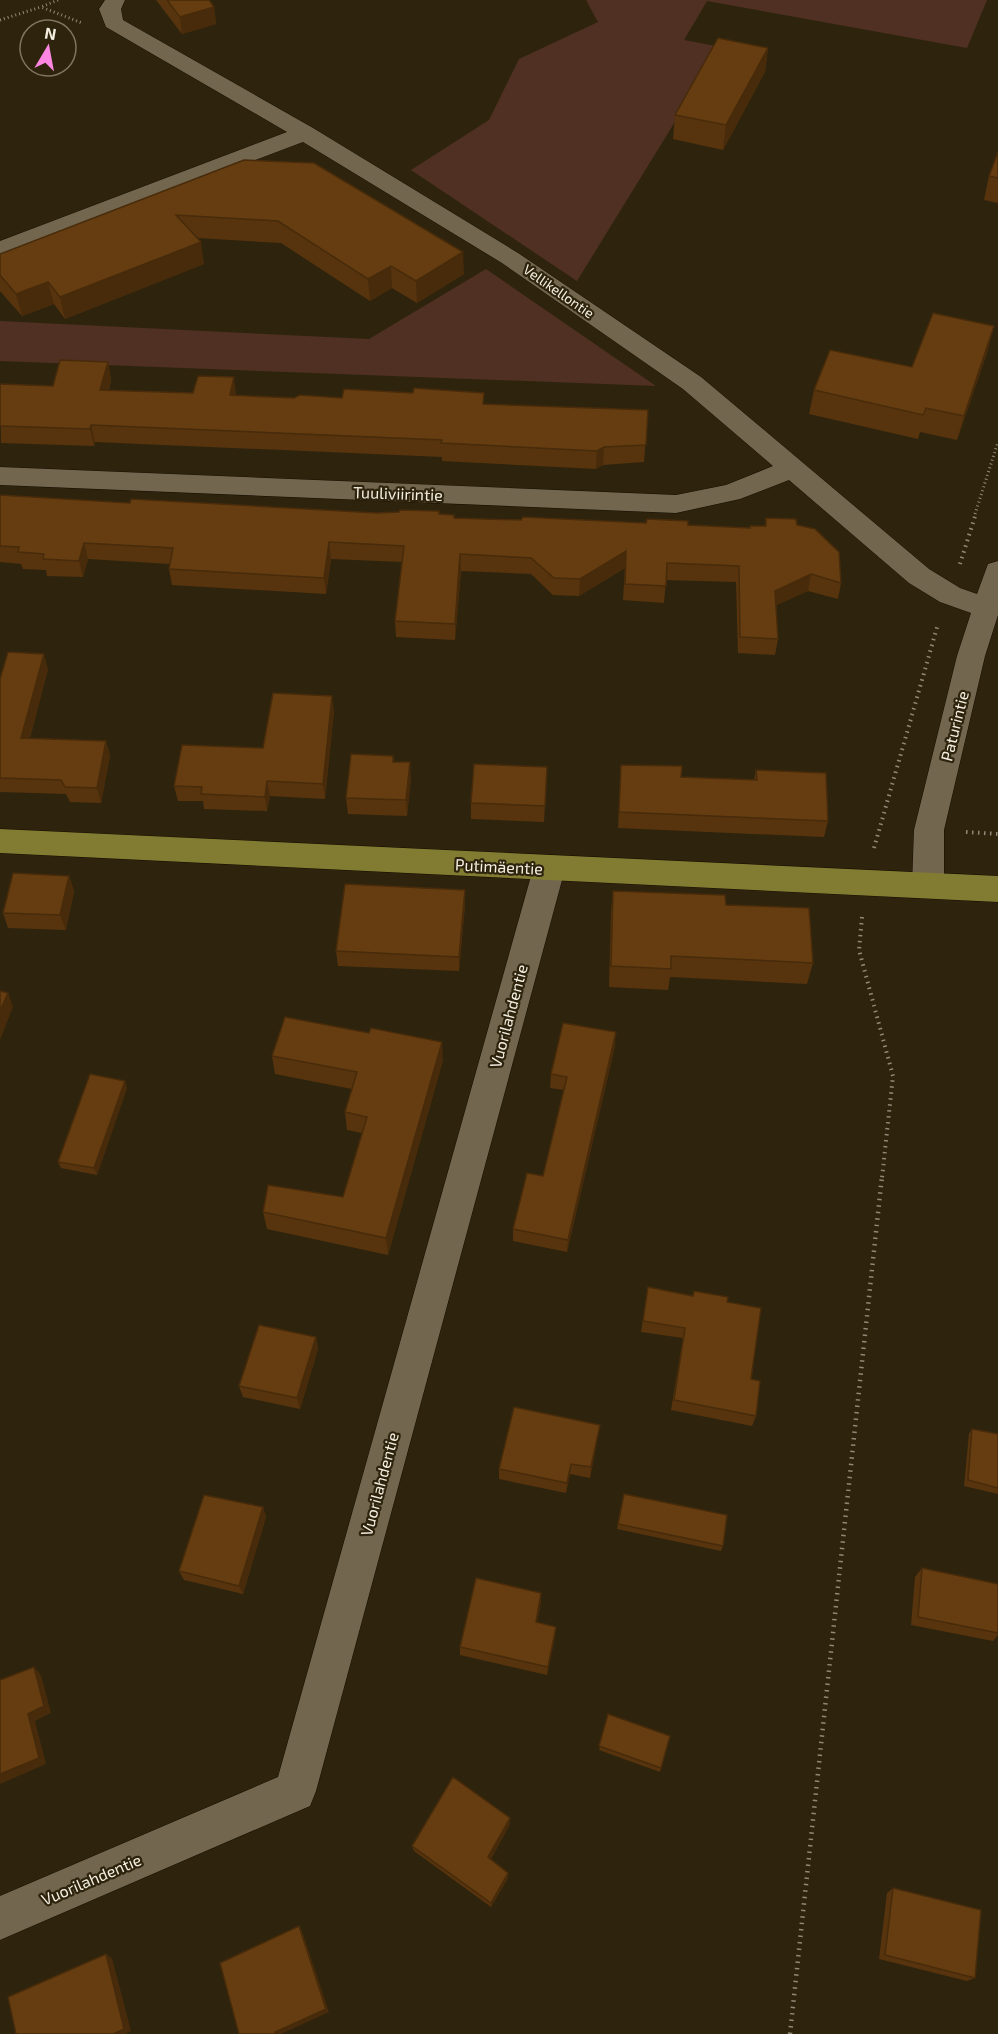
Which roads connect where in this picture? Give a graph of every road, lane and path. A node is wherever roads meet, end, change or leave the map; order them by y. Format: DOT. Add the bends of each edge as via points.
graph roads {
  1 [pos="112,4"];
  2 [pos="41,7"];
  3 [pos="0,20"];
  4 [pos="304,134"];
  5 [pos="0,249"];
  6 [pos="998,442"];
  7 [pos="791,470"];
  8 [pos="0,476"];
  9 [pos="998,571"];
  10 [pos="950,595"];
  11 [pos="986,608"];
  12 [pos="0,841"];
  13 [pos="549,868"];
  14 [pos="865,882"];
  15 [pos="928,885"];
  16 [pos="998,889"];
  17 [pos="0,1918"];
  18 [pos="790,2034"];
  1 -- 4 [label="street, Vellikellontie" via="113,23"];
  2 -- 3 [label="path"];
  4 -- 5 [label="street"];
  4 -- 7 [label="street, Vellikellontie" via="510,258 682,376"];
  6 -- 10 [label="path"];
  7 -- 8 [label="street, Tuuliviirintie" via="731,493 676,504"];
  7 -- 10 [label="street, Vellikellontie" via="919,576"];
  9 -- 11 [label="street, Paturintie"];
  10 -- 11 [label="street, Vellikellontie"];
  10 -- 14 [label="path" via="934,638"];
  11 -- 15 [label="street, Paturintie" via="929,830"];
  12 -- 13 [label="main road, Putimäentie"];
  13 -- 14 [label="main road, Putimäentie"];
  13 -- 17 [label="street, Vuorilahdentie" via="295,1791"];
  14 -- 15 [label="main road, Putimäentie"];
  14 -- 18 [label="path" via="859,950 893,1076"];
  15 -- 16 [label="main road, Putimäentie"];
}
